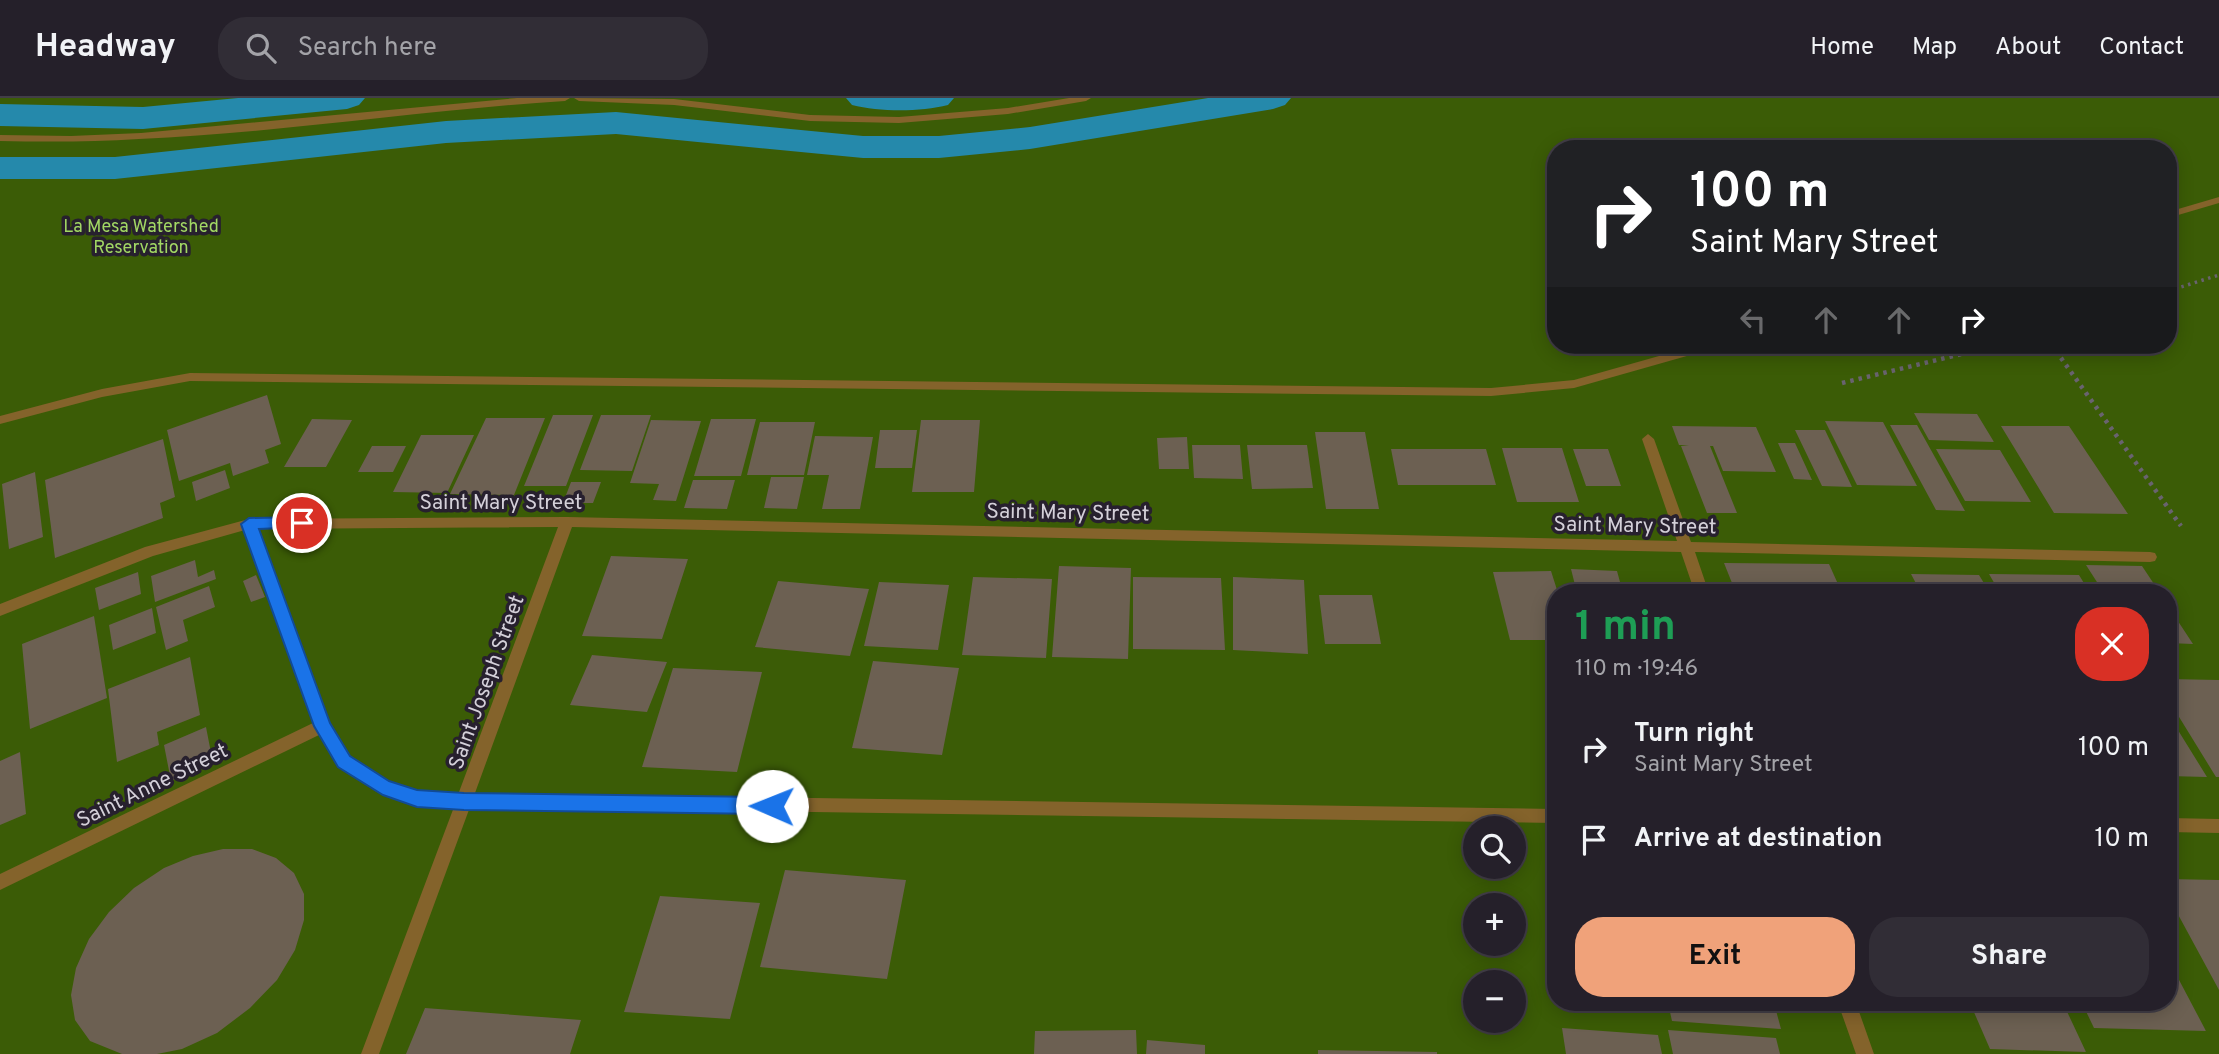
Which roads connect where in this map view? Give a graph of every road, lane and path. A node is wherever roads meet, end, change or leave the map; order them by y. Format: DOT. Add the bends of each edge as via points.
graph roads {
  1 [pos="565,98"];
  2 [pos="579,98"];
  3 [pos="1086,98"];
  4 [pos="0,138"];
  5 [pos="2219,200"];
  6 [pos="2177,212"];
  7 [pos="2219,275"];
  8 [pos="2177,289"];
  9 [pos="1679,354"];
  10 [pos="1962,354"];
  11 [pos="2058,354"];
  12 [pos="1842,383"];
  13 [pos="0,420"];
  14 [pos="1648,439"];
  15 [pos="567,522"];
  16 [pos="249,524"];
  17 [pos="2180,526"];
  18 [pos="1686,547"];
  19 [pos="2150,557"];
  20 [pos="1699,584"];
  21 [pos="0,610"];
  22 [pos="322,726"];
  23 [pos="464,801"];
  24 [pos="1547,816"];
  25 [pos="2177,825"];
  26 [pos="2219,826"];
  27 [pos="0,882"];
  28 [pos="1850,1011"];
  29 [pos="370,1054"];
  30 [pos="1865,1054"];
  1 -- 4 [label="street" via="482,102 154,136 62,141"];
  2 -- 3 [label="street" via="674,102 810,118 899,120 1008,111"];
  5 -- 6 [label="street"];
  7 -- 8 [label="path"];
  9 -- 13 [label="street" via="1574,384 1491,392 190,377 102,393"];
  10 -- 12 [label="path"];
  11 -- 17 [label="path"];
  14 -- 18 [label="street"];
  15 -- 16 [label="street, Saint Mary Street"];
  15 -- 18 [label="street, Saint Mary Street"];
  15 -- 23 [label="street, Saint Joseph Street"];
  16 -- 21 [label="street, Saint Mary Street" via="149,551"];
  16 -- 22 [label="street"];
  18 -- 19 [label="street, Saint Mary Street"];
  18 -- 20 [label="street"];
  22 -- 23 [label="street" via="344,761 383,787 417,799"];
  22 -- 27 [label="street, Saint Anne Street"];
  23 -- 24 [label="street"];
  23 -- 29 [label="street, Saint Joseph Street"];
  25 -- 26 [label="street"];
  28 -- 30 [label="street"];
}
